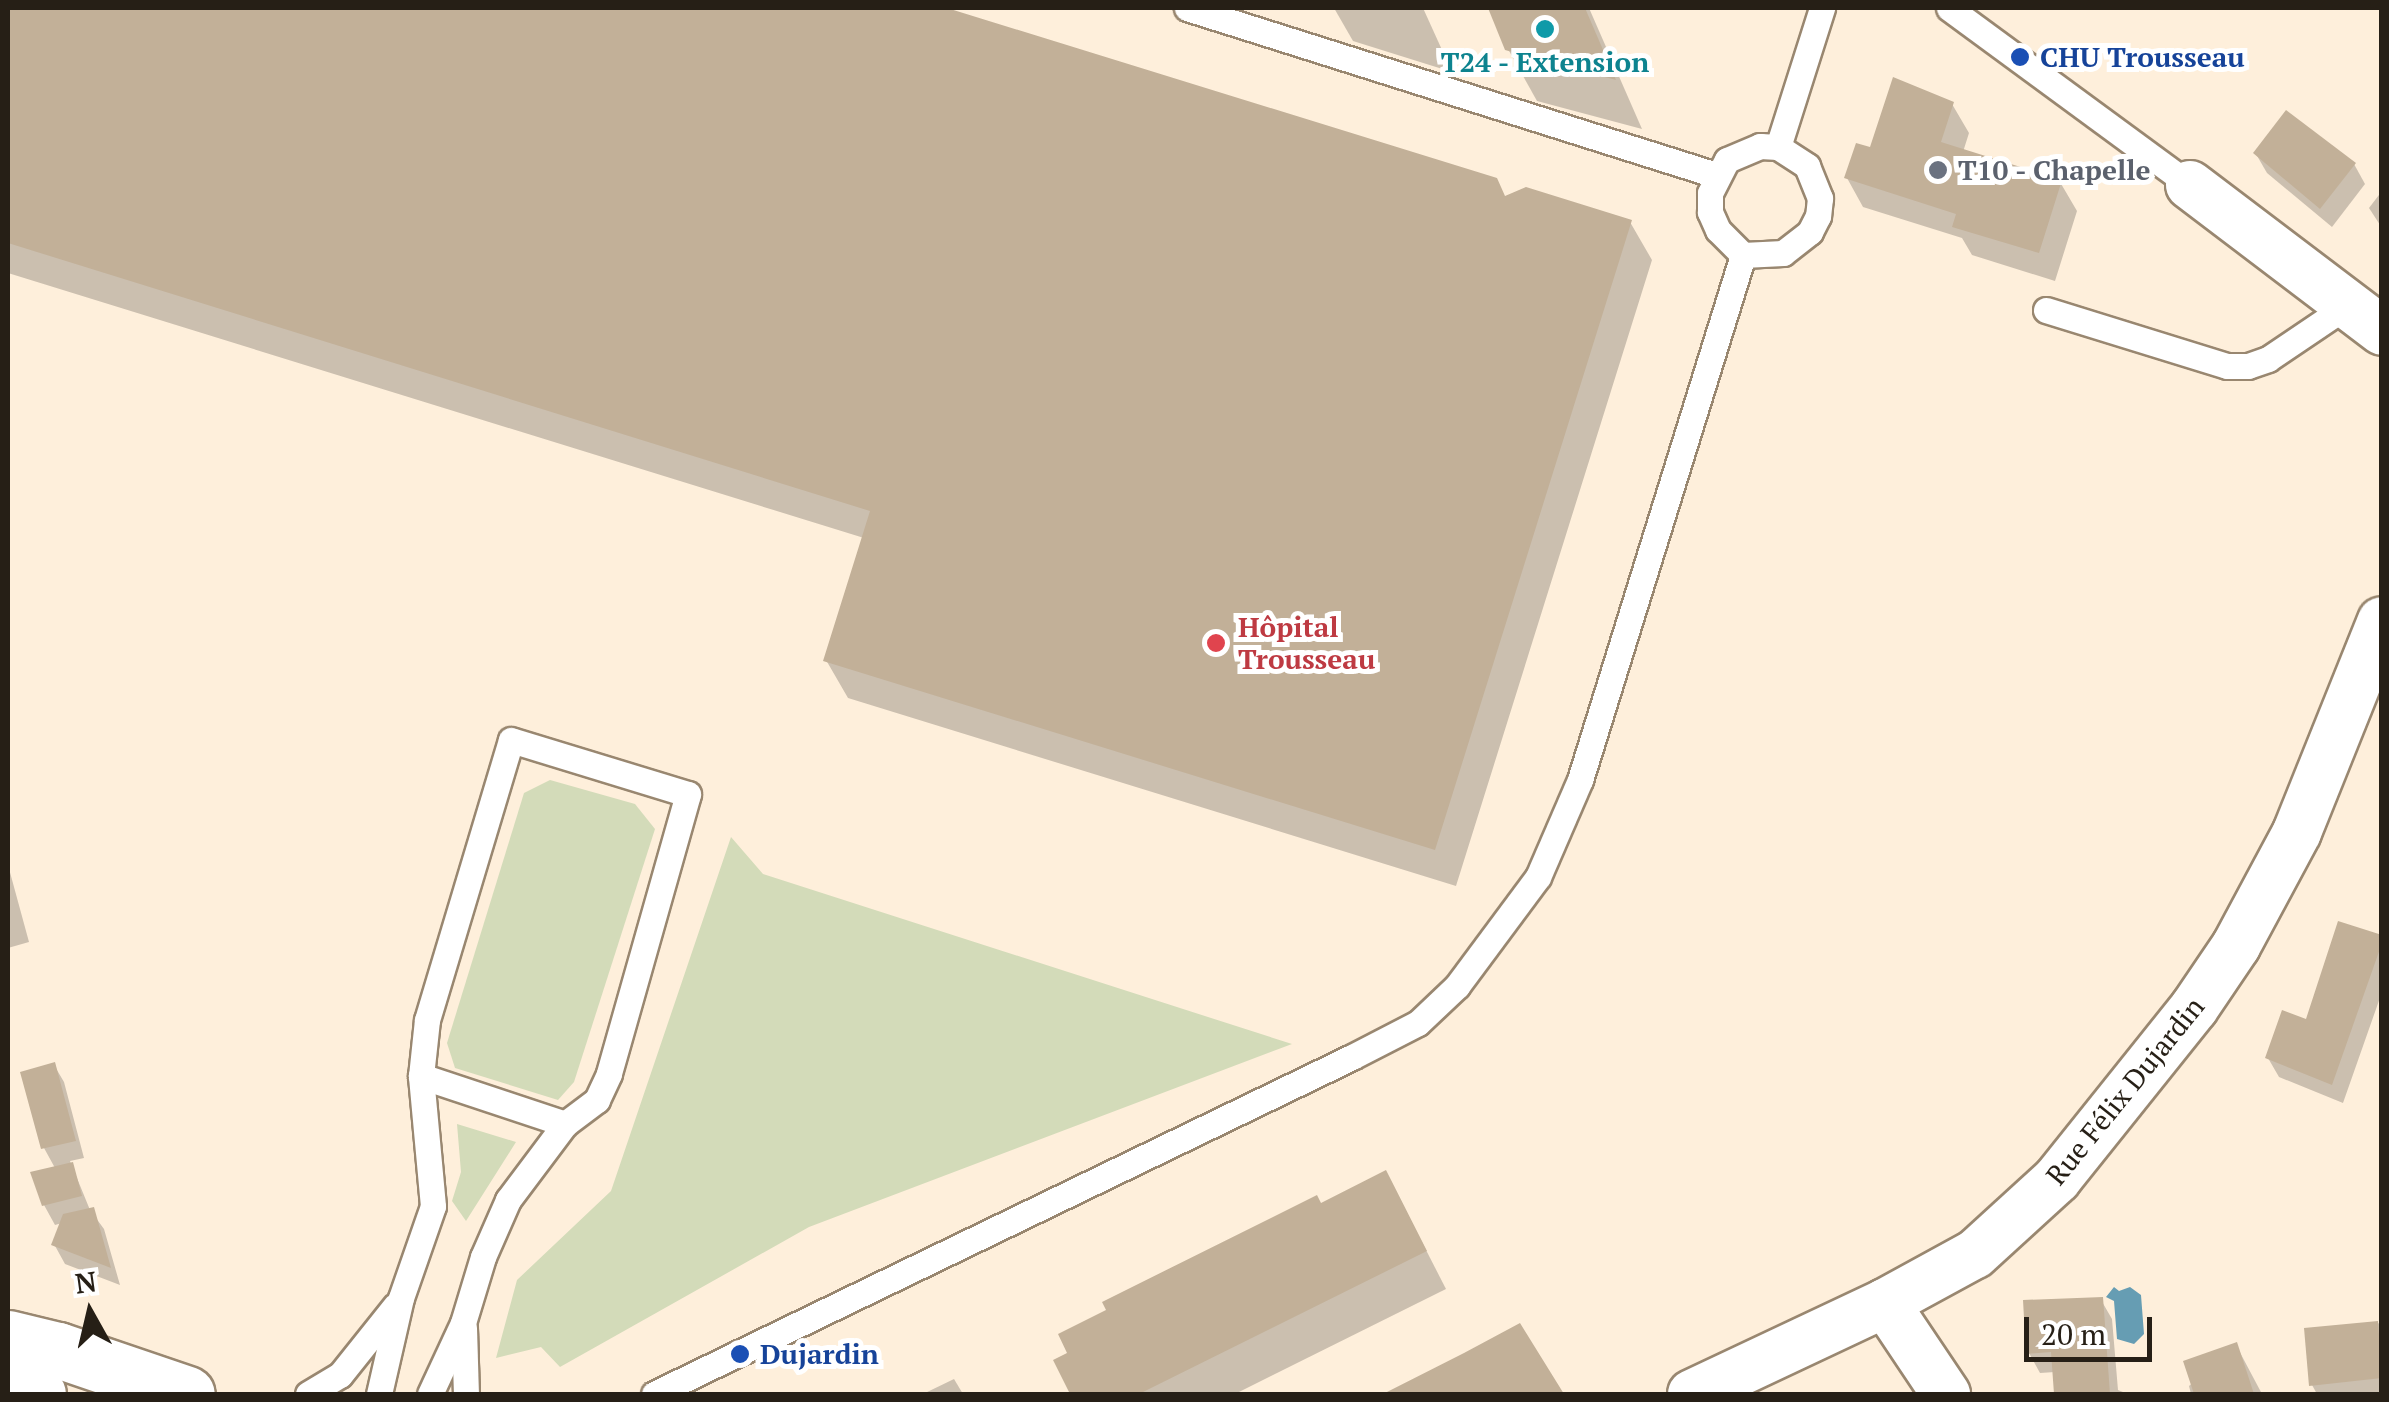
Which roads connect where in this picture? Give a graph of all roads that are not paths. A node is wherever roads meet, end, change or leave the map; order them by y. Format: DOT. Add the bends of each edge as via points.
graph roads {
  1 [pos="1188,8"];
  2 [pos="1822,8"];
  3 [pos="1948,8"];
  4 [pos="1778,147"];
  5 [pos="1716,175"];
  6 [pos="2190,185"];
  7 [pos="1743,256"];
  8 [pos="2046,310"];
  9 [pos="2364,318"];
  10 [pos="2382,622"];
  11 [pos="421,1076"];
  12 [pos="565,1124"];
  13 [pos="401,1298"];
  14 [pos="1884,1303"];
  15 [pos="464,1324"];
  16 [pos="8,1338"];
  17 [pos="8,1366"];
  18 [pos="38,1394"];
  19 [pos="187,1394"];
  20 [pos="308,1394"];
  21 [pos="379,1394"];
  22 [pos="430,1394"];
  23 [pos="466,1394"];
  24 [pos="654,1394"];
  25 [pos="1692,1394"];
  26 [pos="1946,1394"];
  1 -- 5 [label="lane"];
  2 -- 4 [label="lane"];
  3 -- 6 [label="lane"];
  4 -- 5 [label="lane" via="1742,150"];
  4 -- 7 [label="lane" via="1808,166 1820,198 1818,216 1810,232 1782,254"];
  5 -- 7 [label="lane" via="1710,212"];
  6 -- 9 [label="street"];
  7 -- 24 [label="lane" via="1580,780 1538,877 1456,986 1418,1023 1352,1057"];
  8 -- 9 [label="lane" via="2238,366 2268,360"];
  10 -- 14 [label="street, Rue Félix Dujardin" via="2297,832 2194,1008 2019,1219 1976,1254"];
  11 -- 12 [label="lane"];
  11 -- 12 [label="lane" via="427,1020 511,740 688,794 608,1074 596,1100"];
  11 -- 13 [label="lane" via="433,1206"];
  12 -- 15 [label="lane" via="508,1200"];
  13 -- 20 [label="lane" via="340,1375"];
  13 -- 21 [label="lane"];
  14 -- 25 [label="street, Rue Félix Dujardin"];
  14 -- 26 [label="street"];
  15 -- 22 [label="lane"];
  15 -- 23 [label="lane"];
  16 -- 19 [label="main road"];
  17 -- 18 [label="main road"];
}
